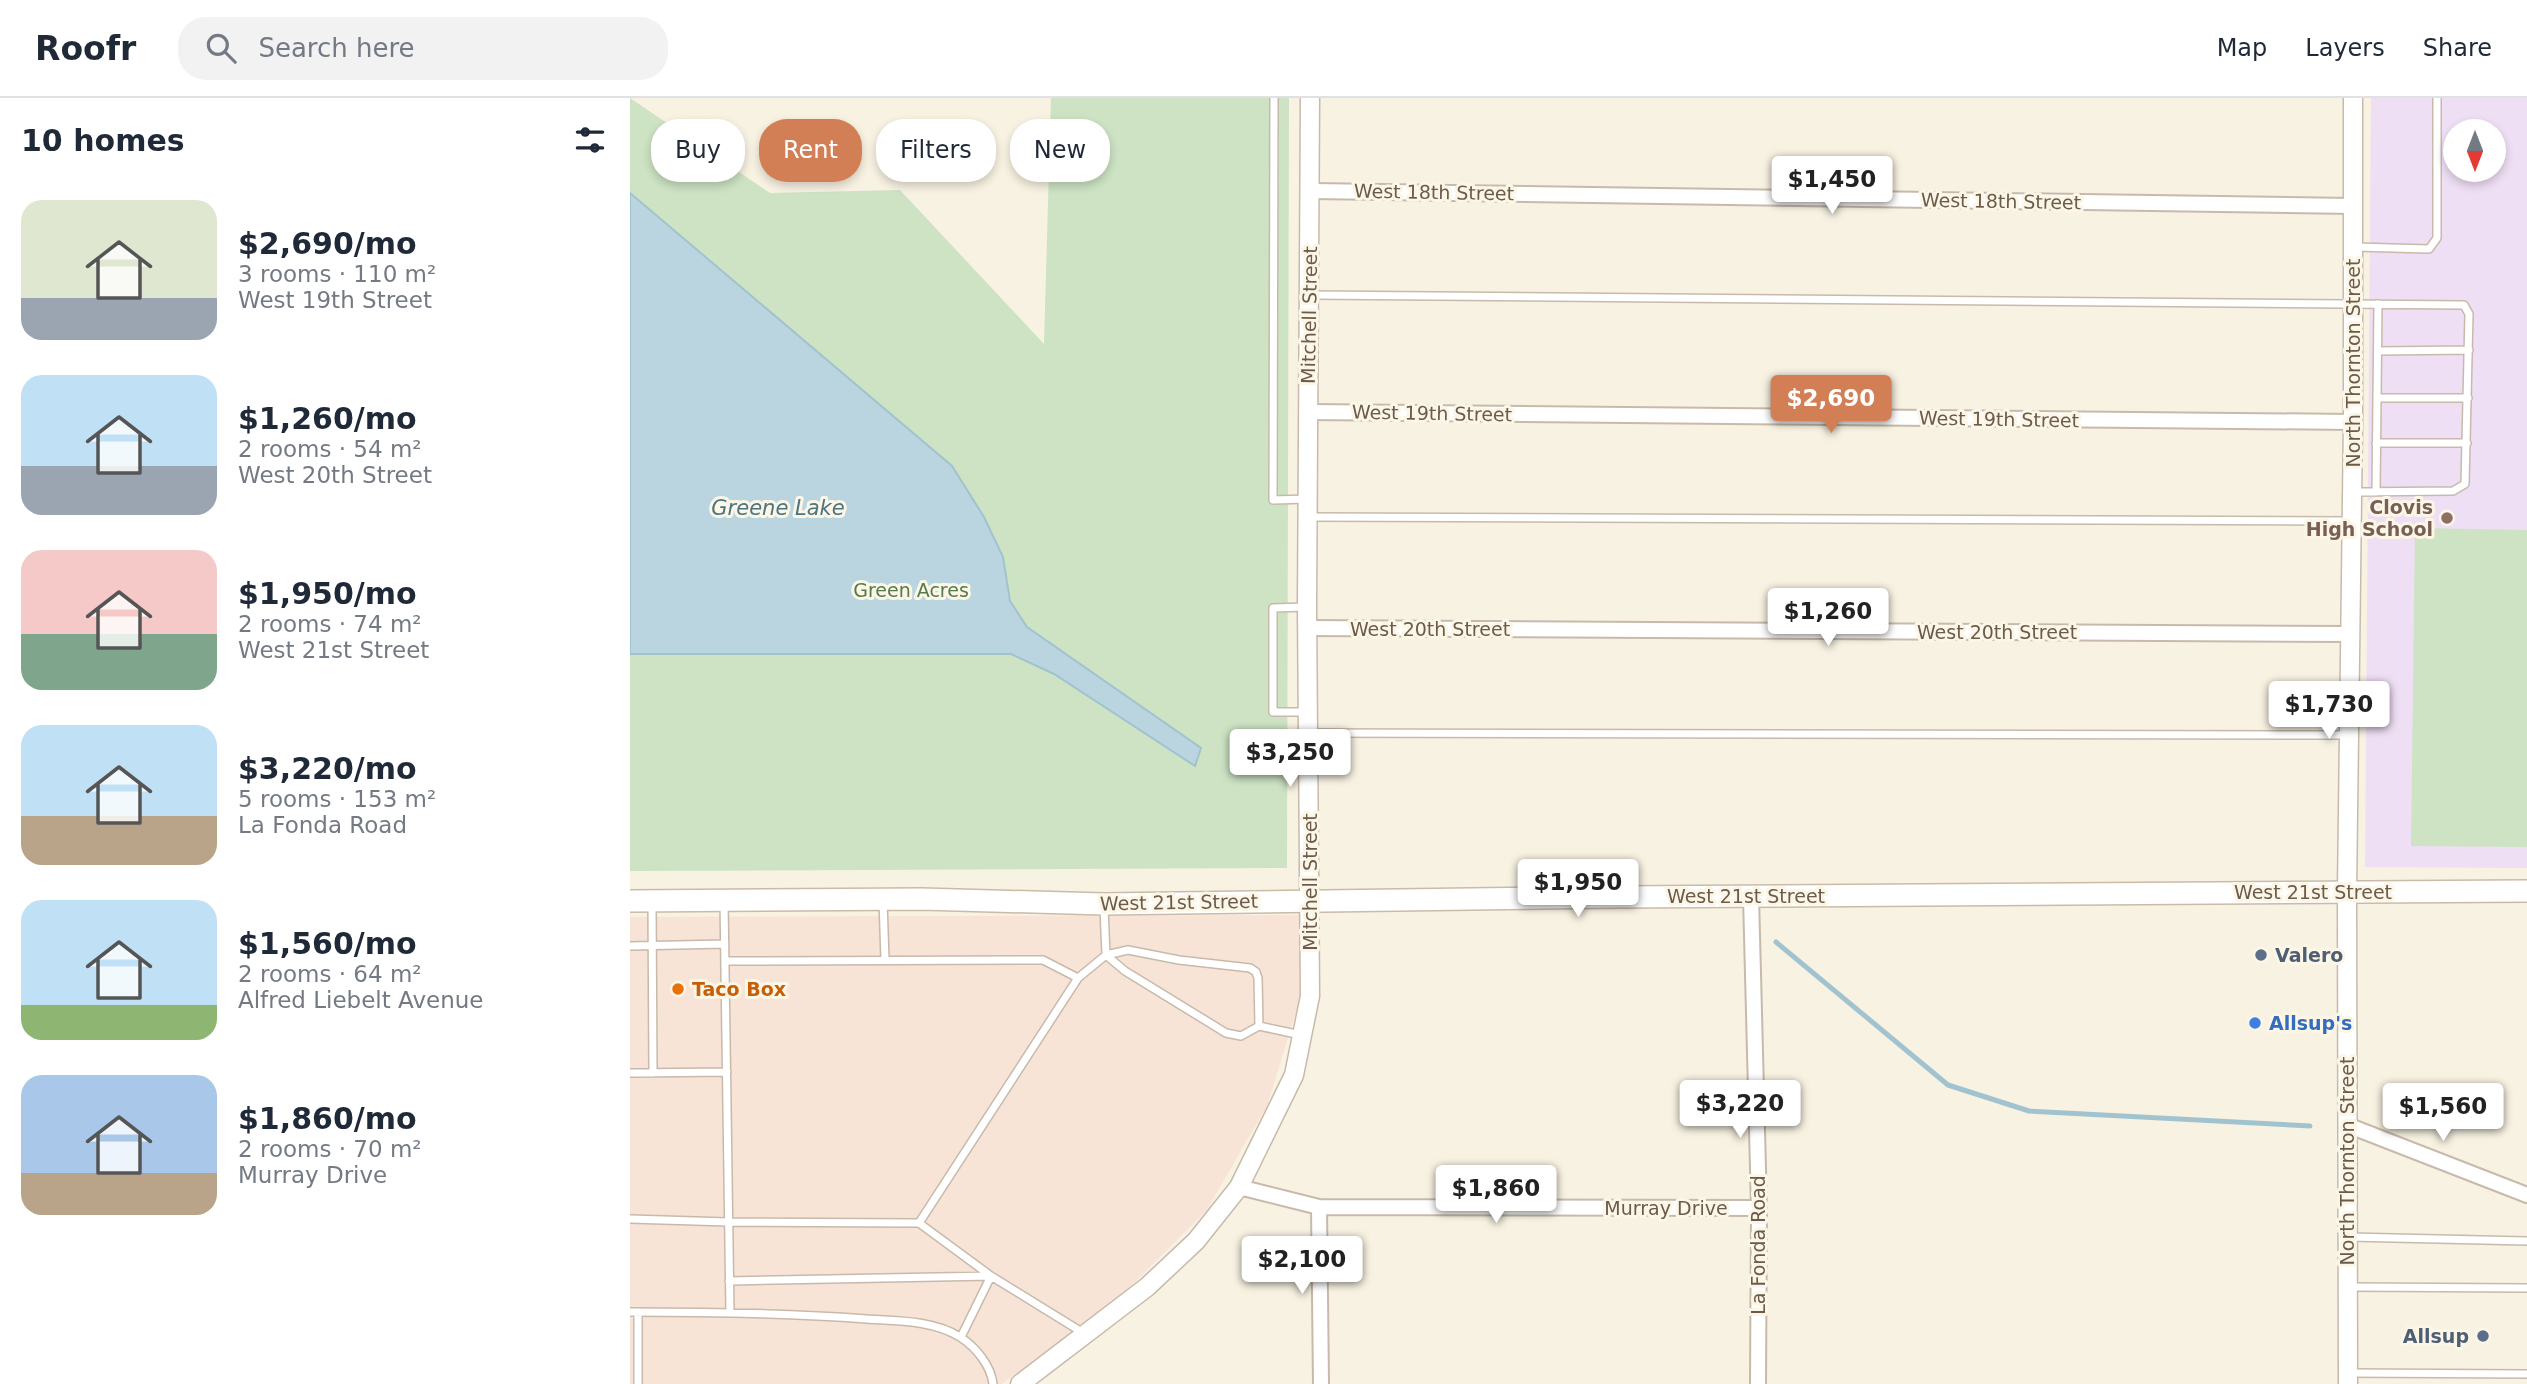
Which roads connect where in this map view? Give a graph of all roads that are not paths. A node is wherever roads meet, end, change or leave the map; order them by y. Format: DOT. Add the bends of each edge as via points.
graph roads {
  1 [pos="1274,98"];
  2 [pos="1310,98"];
  3 [pos="2353,98"];
  4 [pos="2437,98"];
  5 [pos="1311,191"];
  6 [pos="2354,206"];
  7 [pos="2354,247"];
  8 [pos="1310,295"];
  9 [pos="2378,304"];
  10 [pos="2354,305"];
  11 [pos="2469,350"];
  12 [pos="2378,351"];
  13 [pos="2377,398"];
  14 [pos="2468,398"];
  15 [pos="1308,412"];
  16 [pos="2353,422"];
  17 [pos="2376,443"];
  18 [pos="2467,443"];
  19 [pos="2352,492"];
  20 [pos="2376,492"];
  21 [pos="1308,508"];
  22 [pos="2352,520"];
  23 [pos="1307,607"];
  24 [pos="1307,628"];
  25 [pos="2350,634"];
  26 [pos="1308,712"];
  27 [pos="1309,733"];
  28 [pos="2349,734"];
  29 [pos="2347,891"];
  30 [pos="2527,891"];
  31 [pos="1751,896"];
  32 [pos="883,899"];
  33 [pos="724,900"];
  34 [pos="1310,900"];
  35 [pos="630,901"];
  36 [pos="652,901"];
  37 [pos="1104,904"];
  38 [pos="725,944"];
  39 [pos="630,946"];
  40 [pos="651,946"];
  41 [pos="1106,955"];
  42 [pos="885,960"];
  43 [pos="725,961"];
  44 [pos="1078,978"];
  45 [pos="1259,1026"];
  46 [pos="1301,1035"];
  47 [pos="727,1072"];
  48 [pos="630,1073"];
  49 [pos="653,1073"];
  50 [pos="2347,1125"];
  51 [pos="1239,1187"];
  52 [pos="2527,1195"];
  53 [pos="1319,1207"];
  54 [pos="1759,1208"];
  55 [pos="630,1219"];
  56 [pos="729,1222"];
  57 [pos="919,1223"];
  58 [pos="2347,1237"];
  59 [pos="2527,1241"];
  60 [pos="991,1276"];
  61 [pos="729,1281"];
  62 [pos="2347,1287"];
  63 [pos="2527,1288"];
  64 [pos="634,1312"];
  65 [pos="730,1313"];
  66 [pos="1085,1334"];
  67 [pos="961,1337"];
  68 [pos="2527,1374"];
  69 [pos="2348,1379"];
  70 [pos="638,1384"];
  71 [pos="993,1384"];
  72 [pos="1020,1384"];
  73 [pos="1321,1384"];
  74 [pos="1758,1384"];
  1 -- 21 [label="lane" via="1273,500"];
  2 -- 5 [label="street, Mitchell Street"];
  3 -- 6 [label="street, North Thornton Street"];
  4 -- 7 [label="lane" via="2437,239 2429,249"];
  5 -- 6 [label="street, West 18th Street"];
  5 -- 8 [label="street, Mitchell Street"];
  6 -- 7 [label="street, North Thornton Street"];
  7 -- 10 [label="street, North Thornton Street"];
  8 -- 10 [label="lane"];
  8 -- 15 [label="street, Mitchell Street"];
  9 -- 10 [label="lane"];
  9 -- 11 [label="lane" via="2463,305 2469,314"];
  9 -- 12 [label="lane"];
  10 -- 16 [label="street, North Thornton Street"];
  11 -- 12 [label="lane"];
  11 -- 14 [label="lane"];
  12 -- 13 [label="lane"];
  13 -- 14 [label="lane"];
  13 -- 17 [label="lane"];
  14 -- 18 [label="lane"];
  15 -- 16 [label="street, West 19th Street"];
  15 -- 21 [label="street, Mitchell Street"];
  16 -- 19 [label="street, North Thornton Street"];
  17 -- 18 [label="lane"];
  17 -- 20 [label="lane"];
  18 -- 20 [label="lane" via="2467,479 2457,490"];
  19 -- 20 [label="lane"];
  19 -- 22 [label="street, North Thornton Street"];
  21 -- 22 [label="lane"];
  21 -- 23 [label="street, Mitchell Street"];
  22 -- 25 [label="street, North Thornton Street"];
  23 -- 24 [label="street, Mitchell Street"];
  23 -- 26 [label="lane" via="1273,608 1273,712"];
  24 -- 25 [label="street, West 20th Street"];
  24 -- 26 [label="street, Mitchell Street"];
  25 -- 28 [label="street, North Thornton Street"];
  26 -- 27 [label="street, Mitchell Street"];
  27 -- 28 [label="lane"];
  27 -- 34 [label="street, Mitchell Street"];
  28 -- 29 [label="street, North Thornton Street"];
  29 -- 30 [label="main road, West 21st Street"];
  29 -- 31 [label="main road, West 21st Street"];
  29 -- 50 [label="street, North Thornton Street"];
  31 -- 34 [label="main road, West 21st Street"];
  31 -- 54 [label="street, La Fonda Road"];
  32 -- 33 [label="main road, West 21st Street"];
  32 -- 37 [label="main road, West 21st Street"];
  32 -- 42 [label="lane"];
  33 -- 36 [label="main road, West 21st Street"];
  33 -- 38 [label="lane"];
  34 -- 37 [label="main road, West 21st Street"];
  34 -- 46 [label="street, Mitchell Street" via="1310,996"];
  35 -- 36 [label="main road, West 21st Street"];
  36 -- 40 [label="lane"];
  37 -- 41 [label="lane"];
  38 -- 40 [label="lane"];
  38 -- 43 [label="lane"];
  39 -- 40 [label="lane"];
  40 -- 49 [label="lane"];
  41 -- 44 [label="lane"];
  41 -- 45 [label="lane" via="1226,1033 1241,1036"];
  41 -- 45 [label="lane" via="1128,950 1250,968 1258,978"];
  42 -- 43 [label="lane"];
  42 -- 44 [label="lane" via="1043,960"];
  43 -- 47 [label="lane"];
  44 -- 57 [label="lane"];
  45 -- 46 [label="lane"];
  46 -- 51 [label="street, Mitchell Street" via="1294,1075"];
  47 -- 49 [label="lane"];
  47 -- 56 [label="lane"];
  48 -- 49 [label="lane"];
  50 -- 52 [label="street"];
  50 -- 58 [label="street, North Thornton Street"];
  51 -- 53 [label="street, Murray Drive"];
  51 -- 66 [label="street, Mitchell Street" via="1186,1250 1147,1287"];
  53 -- 54 [label="street, Murray Drive"];
  53 -- 73 [label="street"];
  54 -- 74 [label="street, La Fonda Road"];
  55 -- 56 [label="lane"];
  56 -- 57 [label="lane"];
  56 -- 61 [label="lane"];
  57 -- 60 [label="lane"];
  58 -- 59 [label="lane"];
  58 -- 62 [label="street, North Thornton Street"];
  60 -- 61 [label="lane"];
  60 -- 66 [label="lane"];
  60 -- 67 [label="lane"];
  61 -- 65 [label="lane"];
  62 -- 63 [label="lane"];
  62 -- 69 [label="street, North Thornton Street"];
  64 -- 65 [label="lane"];
  64 -- 70 [label="lane"];
  65 -- 67 [label="lane" via="923,1323"];
  66 -- 72 [label="street, Mitchell Street"];
  67 -- 71 [label="lane" via="983,1359"];
  68 -- 69 [label="lane"];
}
